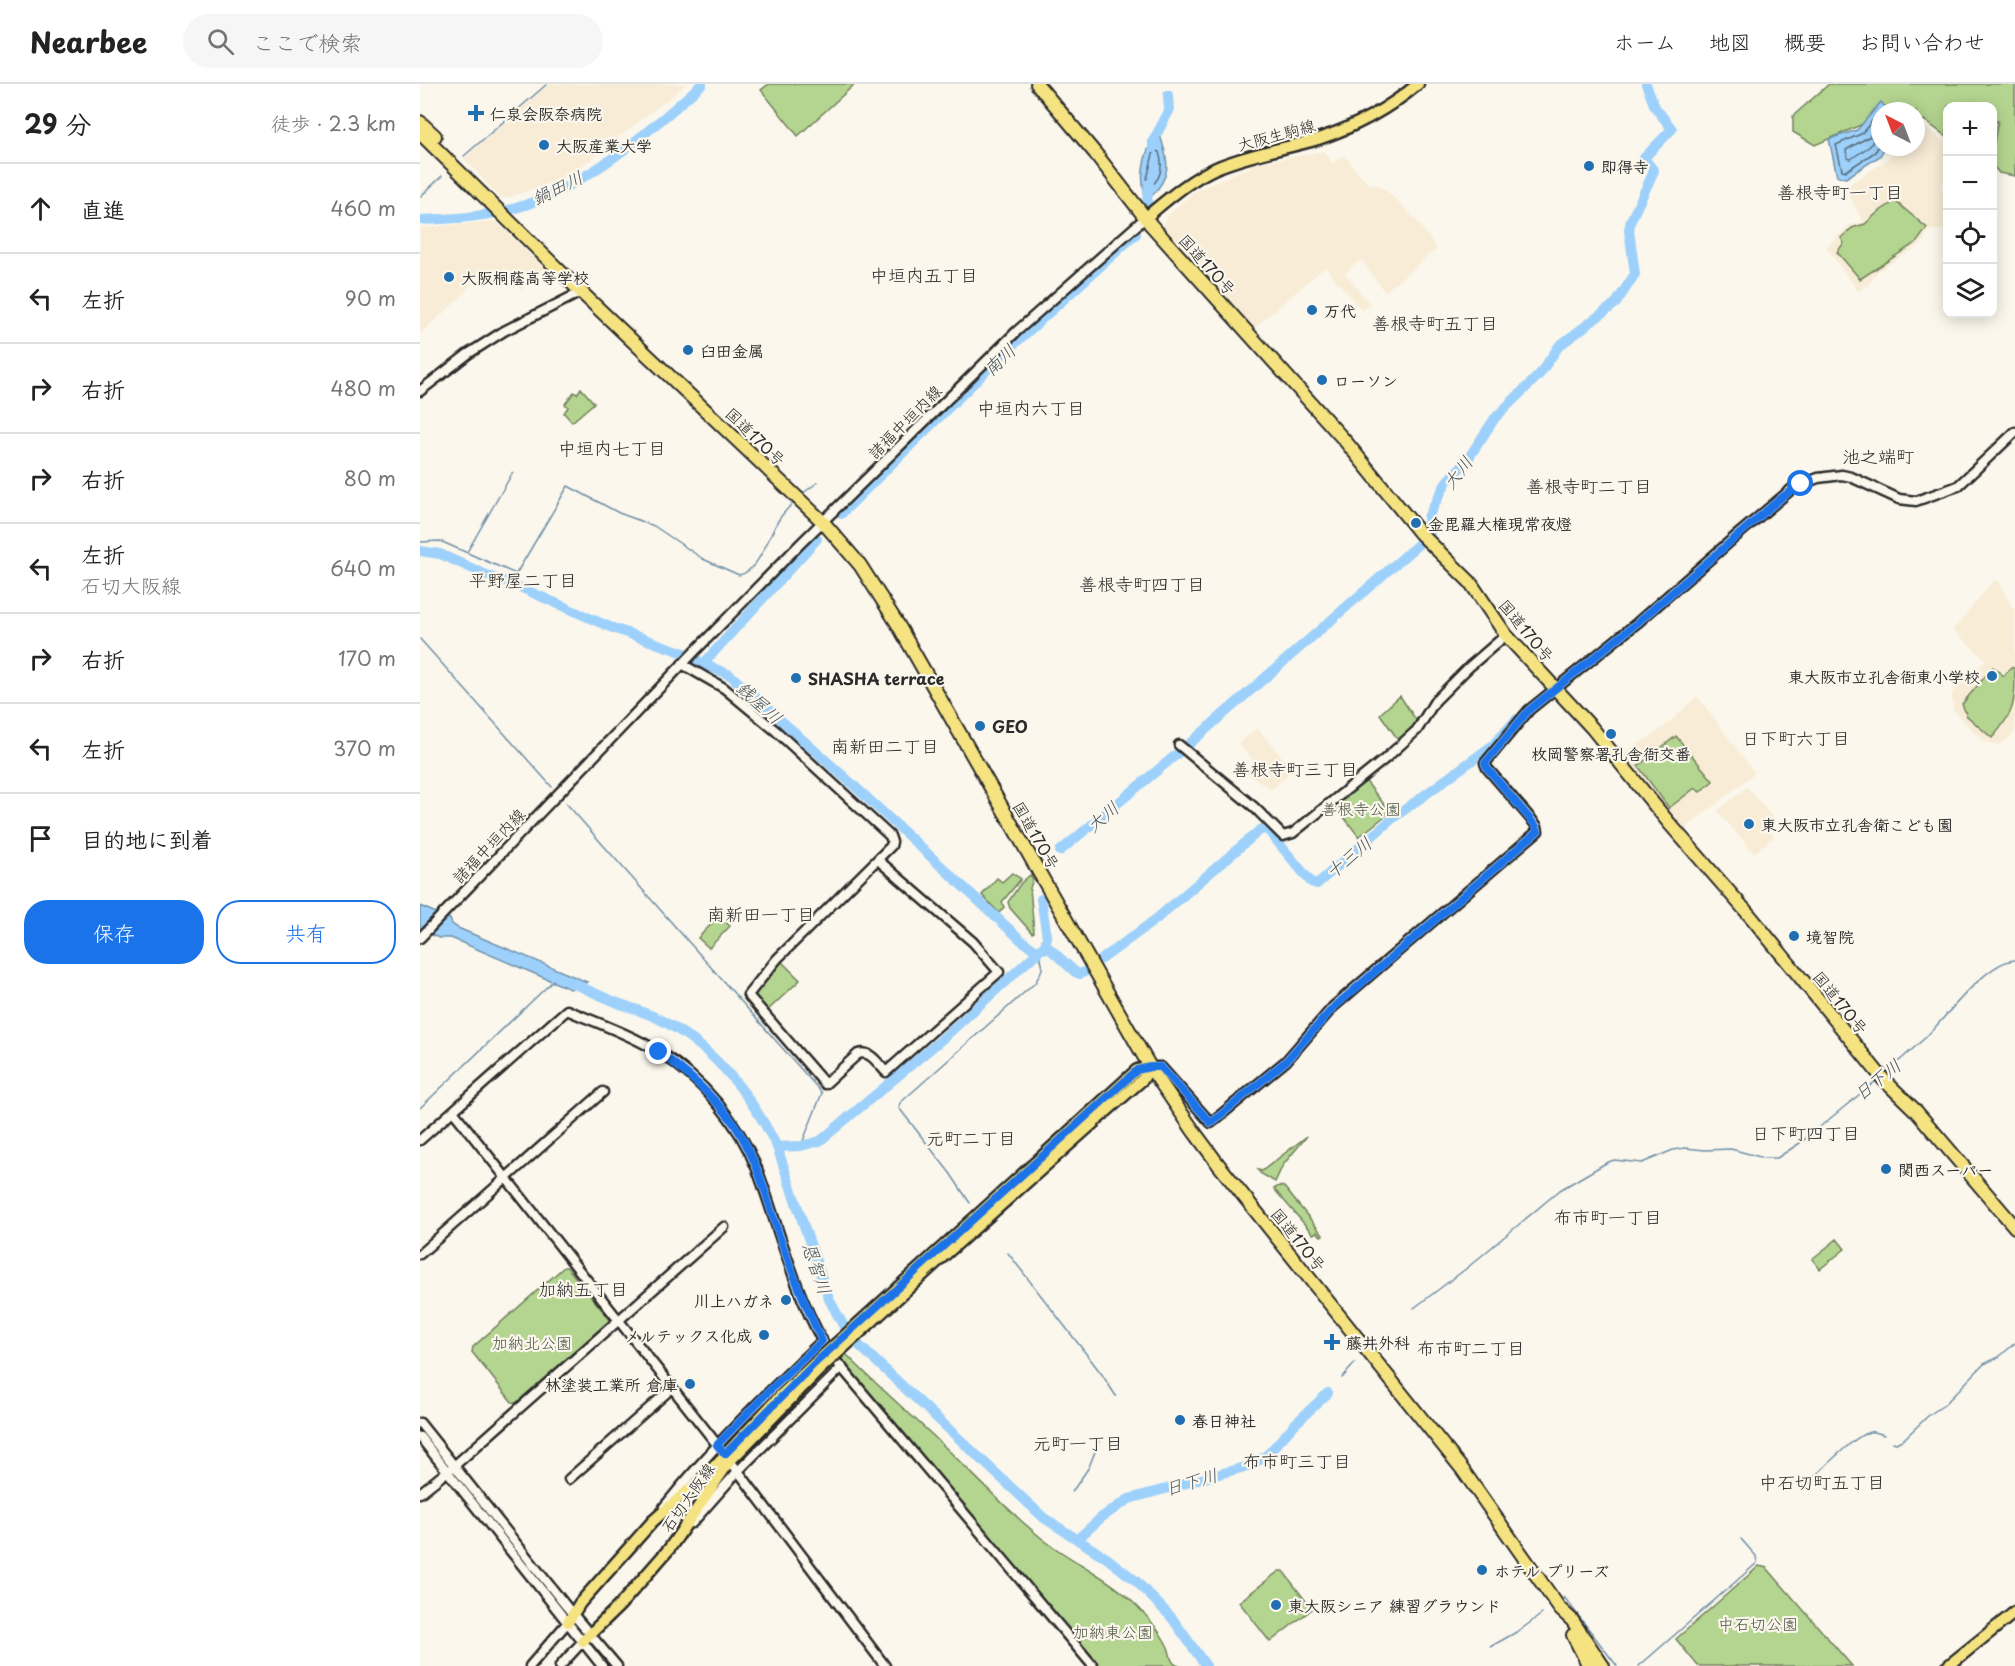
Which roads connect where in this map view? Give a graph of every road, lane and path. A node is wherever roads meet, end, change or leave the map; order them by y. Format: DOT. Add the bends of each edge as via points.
graph roads {
  1 [pos="1037,84"];
  2 [pos="1418,84"];
  3 [pos="420,122"];
  4 [pos="420,133"];
  5 [pos="420,144"];
  6 [pos="451,162"];
  7 [pos="1145,218"];
  8 [pos="581,292"];
  9 [pos="420,391"];
  10 [pos="2015,432"];
  11 [pos="823,522"];
  12 [pos="1506,635"];
  13 [pos="682,664"];
  14 [pos="1556,688"];
  15 [pos="1179,745"];
  16 [pos="878,860"];
  17 [pos="422,936"];
  18 [pos="1150,1067"];
  19 [pos="603,1092"];
  20 [pos="453,1111"];
  21 [pos="420,1140"];
  22 [pos="506,1179"];
  23 [pos="724,1227"];
  24 [pos="2015,1227"];
  25 [pos="420,1254"];
  26 [pos="618,1320"];
  27 [pos="822,1341"];
  28 [pos="842,1367"];
  29 [pos="672,1388"];
  30 [pos="420,1423"];
  31 [pos="420,1437"];
  32 [pos="717,1445"];
  33 [pos="728,1458"];
  34 [pos="451,1468"];
  35 [pos="738,1471"];
  36 [pos="569,1479"];
  37 [pos="420,1493"];
  38 [pos="653,1521"];
  39 [pos="669,1549"];
  40 [pos="2015,1612"];
  41 [pos="570,1618"];
  42 [pos="1579,1637"];
  43 [pos="587,1638"];
  44 [pos="530,1666"];
  45 [pos="560,1666"];
  46 [pos="602,1666"];
  47 [pos="617,1666"];
  48 [pos="885,1666"];
  49 [pos="1093,1666"];
  50 [pos="1589,1666"];
  51 [pos="1595,1666"];
  52 [pos="1603,1666"];
  53 [pos="1609,1666"];
  54 [pos="1948,1666"];
  1 -- 7 [label="highway, 国道170号"];
  2 -- 7 [label="main road, 大阪生駒線" via="1388,107 1354,125 1233,161 1199,176"];
  3 -- 6 [label="highway" via="437,138"];
  4 -- 6 [label="highway, 国道170号"];
  5 -- 6 [label="highway"];
  6 -- 8 [label="highway, 国道170号"];
  7 -- 11 [label="street, 諸福中垣内線" via="1017,331"];
  7 -- 12 [label="highway, 国道170号" via="1346,442 1423,537 1470,582"];
  8 -- 9 [label="street" via="504,331"];
  8 -- 11 [label="highway, 国道170号"];
  10 -- 14 [label="street" via="1958,486 1916,501 1899,499 1842,475 1818,478 1793,488"];
  11 -- 13 [label="street, 諸福中垣内線"];
  11 -- 18 [label="highway, 国道170号" via="860,565 897,622"];
  12 -- 14 [label="highway, 国道170号"];
  12 -- 15 [label="street" via="1436,701 1417,730 1293,833 1283,836"];
  13 -- 16 [label="street" via="723,688 890,836 891,846"];
  13 -- 17 [label="street, 諸福中垣内線"];
  14 -- 18 [label="street" via="1529,710 1485,763 1536,826 1538,831 1533,837 1333,1008 1286,1061 1211,1123 1161,1067"];
  14 -- 24 [label="highway, 国道170号" via="1752,918 1880,1076 1916,1111"];
  16 -- 16 [label="street" via="777,959 748,995 825,1084 864,1052 886,1072 999,972 973,942"];
  18 -- 33 [label="main road, 石切大阪線, bridge" via="1118,1102 818,1365"];
  18 -- 42 [label="highway, 国道170号" via="1218,1164 1462,1469 1560,1609 1566,1624"];
  19 -- 22 [label="street"];
  20 -- 21 [label="street"];
  20 -- 22 [label="street"];
  20 -- 27 [label="street" via="567,1010 659,1052 709,1094 730,1118 747,1147 795,1280"];
  22 -- 25 [label="street"];
  22 -- 26 [label="street"];
  23 -- 26 [label="street"];
  26 -- 29 [label="street"];
  26 -- 34 [label="street"];
  27 -- 28 [label="street"];
  27 -- 32 [label="street"];
  28 -- 35 [label="street"];
  28 -- 49 [label="street"];
  29 -- 32 [label="street"];
  29 -- 36 [label="street"];
  30 -- 34 [label="street"];
  31 -- 34 [label="street"];
  32 -- 33 [label="street"];
  32 -- 38 [label="street"];
  33 -- 35 [label="street"];
  33 -- 38 [label="main road, 石切大阪線"];
  33 -- 39 [label="main road, 石切大阪線"];
  34 -- 37 [label="street"];
  34 -- 41 [label="street"];
  35 -- 39 [label="street"];
  35 -- 48 [label="street"];
  38 -- 41 [label="main road, 石切大阪線"];
  39 -- 43 [label="main road, 石切大阪線"];
  40 -- 54 [label="main road"];
  41 -- 43 [label="street"];
  41 -- 44 [label="street"];
  42 -- 50 [label="highway"];
  42 -- 51 [label="highway, 国道170号"];
  42 -- 52 [label="highway, 国道170号"];
  42 -- 53 [label="highway"];
  43 -- 45 [label="street"];
  43 -- 46 [label="street"];
  43 -- 47 [label="street"];
}
